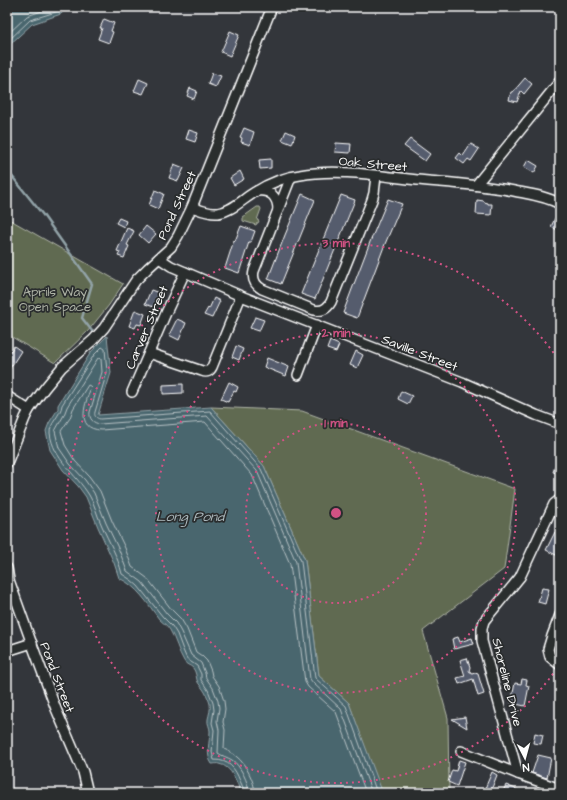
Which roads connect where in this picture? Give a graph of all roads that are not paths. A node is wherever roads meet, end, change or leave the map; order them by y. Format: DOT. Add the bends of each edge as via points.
graph roads {
  1 [pos="272,7"];
  2 [pos="560,81"];
  3 [pos="376,176"];
  4 [pos="291,177"];
  5 [pos="476,186"];
  6 [pos="256,192"];
  7 [pos="560,204"];
  8 [pos="192,206"];
  9 [pos="277,212"];
  10 [pos="159,258"];
  11 [pos="185,272"];
  12 [pos="241,296"];
  13 [pos="317,325"];
  14 [pos="149,353"];
  15 [pos="298,375"];
  16 [pos="132,392"];
  17 [pos="7,396"];
  18 [pos="29,410"];
  19 [pos="560,424"];
  20 [pos="7,463"];
  21 [pos="560,499"];
  22 [pos="7,568"];
  23 [pos="560,616"];
  24 [pos="32,643"];
  25 [pos="7,651"];
  26 [pos="560,664"];
  27 [pos="461,751"];
  28 [pos="518,774"];
  29 [pos="560,789"];
  30 [pos="88,793"];
  1 -- 8 [label="street, Pond Street"];
  2 -- 5 [label="street"];
  3 -- 4 [label="street, Oak Street" via="326,172"];
  3 -- 5 [label="street, Oak Street"];
  3 -- 9 [label="street" via="374,193 333,298 322,310 315,310 262,289 254,282 254,273"];
  4 -- 6 [label="street, Oak Street"];
  4 -- 9 [label="street"];
  5 -- 7 [label="street, Oak Street" via="529,194"];
  6 -- 8 [label="street, Oak Street" via="220,212 210,212"];
  6 -- 9 [label="street" via="264,191 273,195 278,204"];
  8 -- 10 [label="street, Pond Street" via="173,245"];
  10 -- 11 [label="street, Saville Street"];
  10 -- 18 [label="street, Pond Street" via="136,280 104,328 62,367"];
  11 -- 12 [label="street, Saville Street"];
  11 -- 14 [label="street, Carver Street"];
  12 -- 13 [label="street, Saville Street"];
  12 -- 14 [label="street" via="209,371 204,372"];
  13 -- 15 [label="street"];
  13 -- 19 [label="street, Saville Street"];
  14 -- 16 [label="street, Carver Street"];
  17 -- 18 [label="street"];
  18 -- 20 [label="street, Pond Street"];
  21 -- 28 [label="street, Shoreline Drive" via="554,504 520,577 484,621 482,628 482,641"];
  22 -- 24 [label="street, Pond Street"];
  23 -- 26 [label="street" via="548,650 550,657"];
  24 -- 25 [label="street"];
  24 -- 30 [label="street, Pond Street" via="56,710 83,772"];
  27 -- 28 [label="street"];
  28 -- 29 [label="street"];
}
